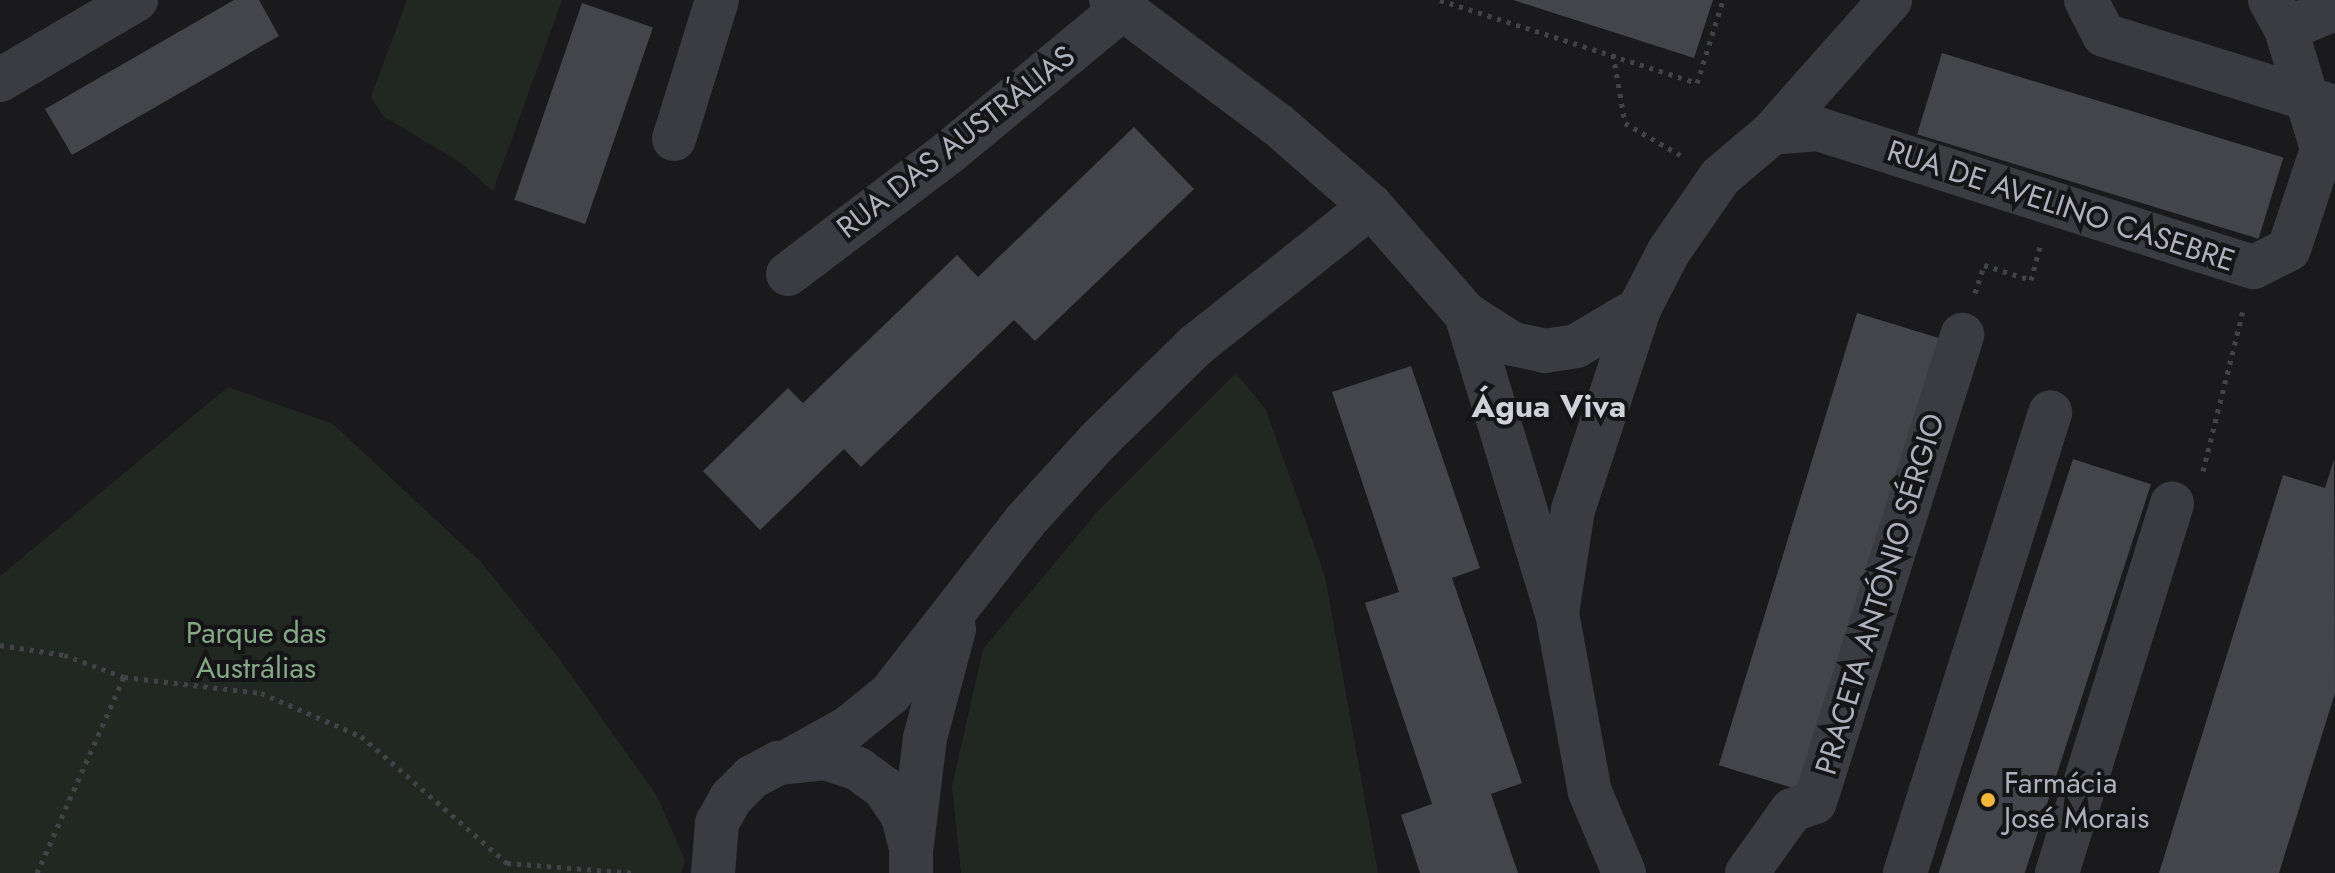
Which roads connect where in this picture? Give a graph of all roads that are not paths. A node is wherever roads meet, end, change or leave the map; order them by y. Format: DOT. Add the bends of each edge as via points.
graph roads {
  1 [pos="136,0"];
  2 [pos="717,0"];
  3 [pos="1890,0"];
  4 [pos="2086,0"];
  5 [pos="1117,4"];
  6 [pos="2335,9"];
  7 [pos="2278,14"];
  8 [pos="0,80"];
  9 [pos="2323,104"];
  10 [pos="1772,133"];
  11 [pos="674,139"];
  12 [pos="1371,206"];
  13 [pos="788,274"];
  14 [pos="1639,309"];
  15 [pos="1466,314"];
  16 [pos="1962,335"];
  17 [pos="2050,412"];
  18 [pos="2187,489"];
  19 [pos="959,612"];
  20 [pos="1557,613"];
  21 [pos="792,759"];
  22 [pos="911,861"];
  23 [pos="713,873"];
  24 [pos="1624,873"];
  25 [pos="1747,873"];
  26 [pos="1905,873"];
  27 [pos="2057,873"];
  1 -- 8 [label="street"];
  2 -- 11 [label="street"];
  3 -- 10 [label="street"];
  4 -- 9 [label="street" via="2104,35"];
  5 -- 12 [label="street, RUA DAS AUSTRÁLIAS" via="1277,124"];
  5 -- 13 [label="street, RUA DAS AUSTRÁLIAS" via="948,153"];
  6 -- 7 [label="street, RUA DE AVELINO CASEBRE"];
  7 -- 9 [label="street, RUA DE AVELINO CASEBRE"];
  9 -- 10 [label="street, RUA DE AVELINO CASEBRE" via="2322,149 2289,249 2254,267 1818,129"];
  10 -- 14 [label="street" via="1720,177 1669,251"];
  12 -- 15 [label="street, RUA DAS AUSTRÁLIAS"];
  12 -- 19 [label="street" via="1195,346 1025,521"];
  14 -- 15 [label="street" via="1576,346 1545,351 1513,344"];
  14 -- 20 [label="street" via="1573,510"];
  15 -- 20 [label="street"];
  16 -- 25 [label="street, PRACETA ANTÓNIO SÉRGIO" via="1815,802 1792,810"];
  17 -- 26 [label="street"];
  18 -- 27 [label="street"];
  19 -- 21 [label="street" via="890,694 848,728"];
  19 -- 22 [label="street" via="925,738"];
  20 -- 24 [label="street" via="1590,792"];
  21 -- 22 [label="street" via="825,758 858,769 903,816"];
  21 -- 23 [label="street" via="752,777 731,798 717,823"];
}
